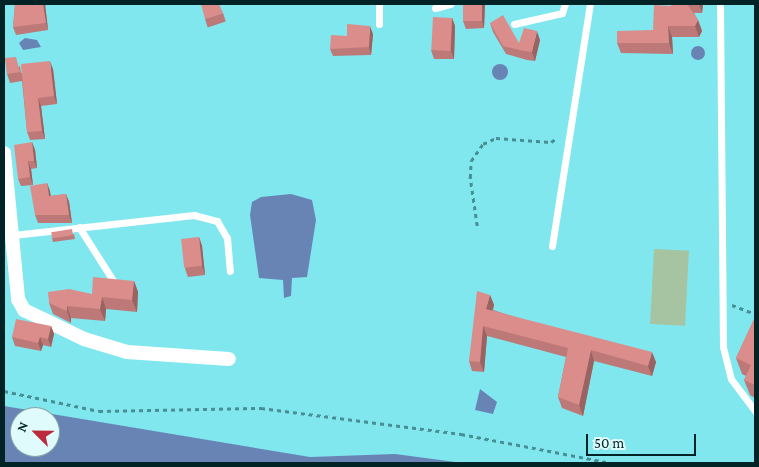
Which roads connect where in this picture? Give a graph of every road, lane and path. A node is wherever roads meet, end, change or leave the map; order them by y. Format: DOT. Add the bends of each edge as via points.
graph roads {
  1 [pos="379,4"];
  2 [pos="450,4"];
  3 [pos="565,4"];
  4 [pos="590,4"];
  5 [pos="720,4"];
  6 [pos="435,8"];
  7 [pos="379,24"];
  8 [pos="514,24"];
  9 [pos="570,132"];
  10 [pos="4,160"];
  11 [pos="477,226"];
  12 [pos="79,227"];
  13 [pos="10,237"];
  14 [pos="552,246"];
  15 [pos="230,271"];
  16 [pos="114,282"];
  17 [pos="724,302"];
  18 [pos="755,314"];
  19 [pos="229,360"];
  20 [pos="4,390"];
  21 [pos="755,411"];
  22 [pos="611,463"];
  1 -- 7 [label="lane"];
  2 -- 6 [label="lane"];
  3 -- 8 [label="lane" via="562,13"];
  4 -- 9 [label="lane"];
  5 -- 17 [label="lane"];
  9 -- 11 [label="path" via="551,142 496,138 483,144 472,161 470,178"];
  9 -- 14 [label="lane"];
  10 -- 13 [label="street"];
  12 -- 13 [label="lane"];
  12 -- 15 [label="lane" via="194,215 217,221 227,238"];
  12 -- 16 [label="lane"];
  13 -- 19 [label="street" via="18,299 24,310 84,339 127,352"];
  17 -- 18 [label="path"];
  17 -- 21 [label="lane" via="723,347 731,379"];
  20 -- 22 [label="path" via="99,412 261,408 461,434"];
}
